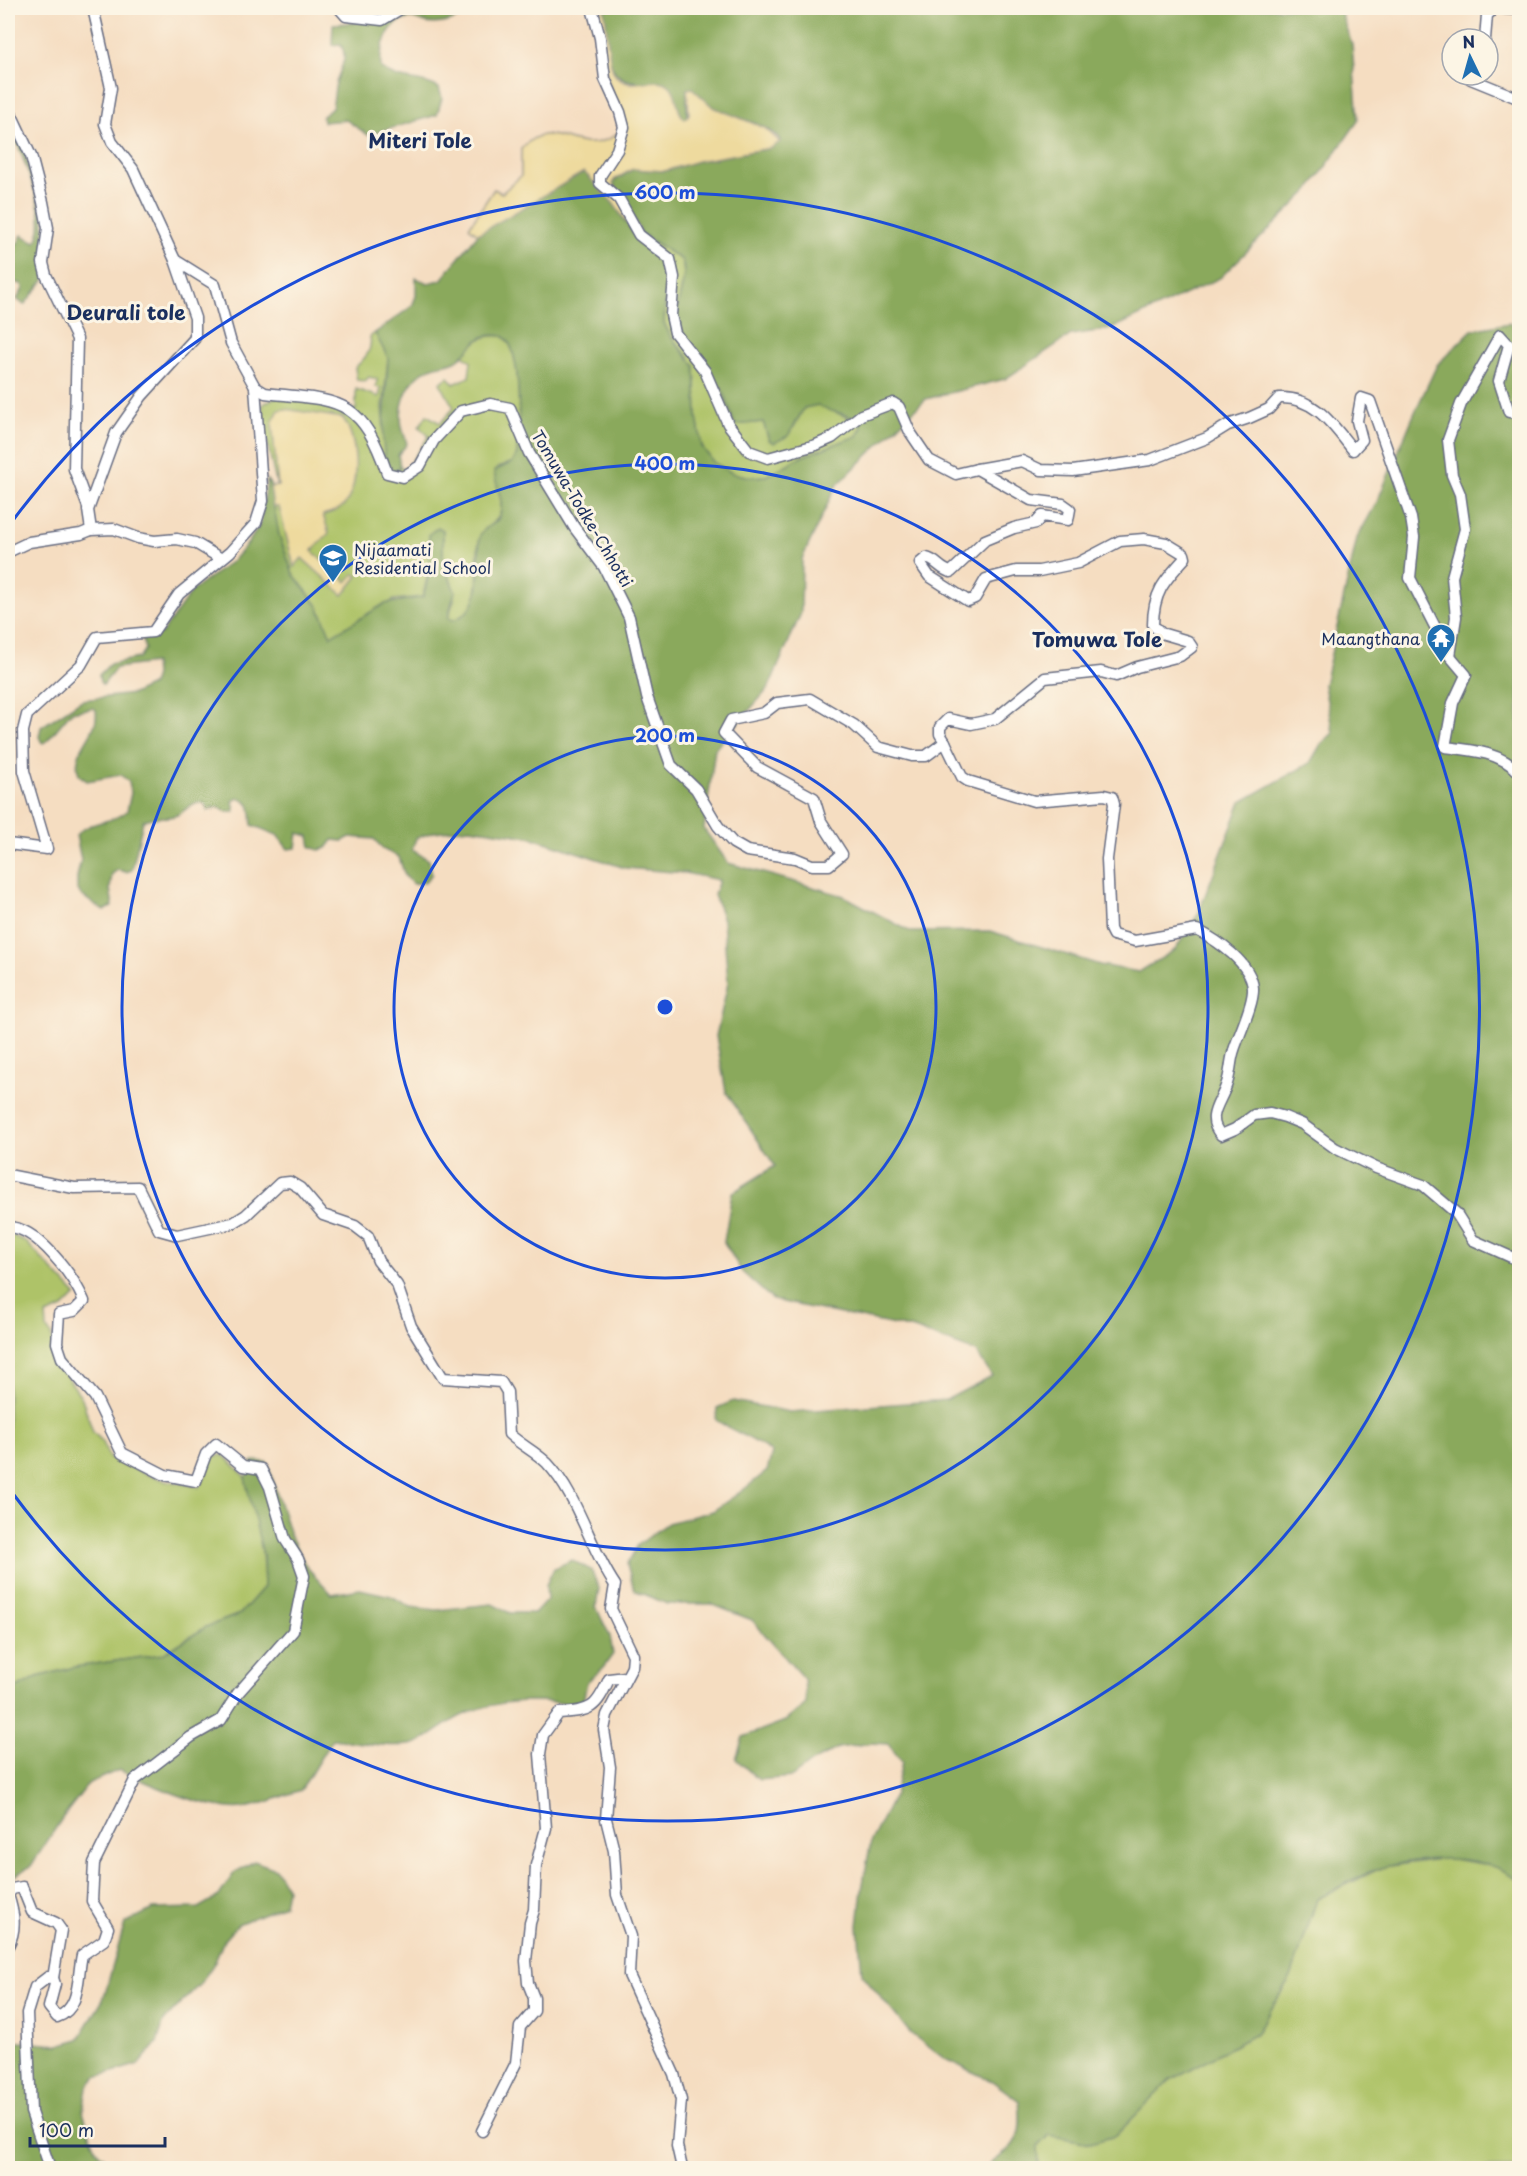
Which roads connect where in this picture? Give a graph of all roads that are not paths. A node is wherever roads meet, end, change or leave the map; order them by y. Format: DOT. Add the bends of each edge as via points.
graph roads {
  1 [pos="93,8"];
  2 [pos="339,8"];
  3 [pos="402,8"];
  4 [pos="592,8"];
  5 [pos="1520,10"];
  6 [pos="1486,27"];
  7 [pos="1491,87"];
  8 [pos="1520,99"];
  9 [pos="8,107"];
  10 [pos="175,260"];
  11 [pos="255,387"];
  12 [pos="1520,413"];
  13 [pos="977,469"];
  14 [pos="88,510"];
  15 [pos="91,530"];
  16 [pos="8,552"];
  17 [pos="220,558"];
  18 [pos="1450,656"];
  19 [pos="945,742"];
  20 [pos="1520,773"];
  21 [pos="8,844"];
  22 [pos="8,1175"];
  23 [pos="8,1227"];
  24 [pos="1520,1261"];
  25 [pos="626,1677"];
  26 [pos="8,1946"];
  27 [pos="53,1978"];
  28 [pos="482,2131"];
  29 [pos="50,2169"];
  30 [pos="682,2169"];
  1 -- 10 [label="street" via="111,88 105,124 112,142 133,170"];
  2 -- 3 [label="street" via="346,16 381,20"];
  4 -- 13 [label="street" via="605,79 624,127 600,183 619,199 639,235 670,259 675,333 705,370 740,442 758,456 777,457 825,442 861,415 893,403 929,460 956,474"];
  5 -- 6 [label="street" via="1495,8 1487,15"];
  7 -- 8 [label="street"];
  9 -- 14 [label="street" via="31,156 43,202 48,228 46,275 77,339 74,469"];
  10 -- 11 [label="street" via="215,285 231,343"];
  10 -- 14 [label="street" via="195,318 195,338 142,396 116,433"];
  11 -- 17 [label="street" via="263,501 256,523"];
  11 -- 19 [label="street, Tomuwa-Todke-Chhotti" via="265,393 335,401 353,410 378,448 387,473 403,477 420,466 434,440 461,411 489,404 510,408 529,453 574,527 604,567 629,617 647,696 671,765 696,789 733,843 747,851 795,858 812,865 829,865 842,854 821,820 814,798 757,767 724,733 731,720 764,713 777,703 810,699 854,725 878,747 926,756"];
  12 -- 18 [label="street" via="1509,412 1499,381 1509,345 1500,335 1461,404 1448,440 1465,529 1452,577 1456,617"];
  13 -- 18 [label="street" via="1022,461 1041,470 1073,471 1150,460 1269,409 1279,398 1296,397 1327,418 1353,450 1362,440 1358,421 1361,398 1370,401 1411,518 1414,537 1410,578"];
  13 -- 19 [label="street" via="1031,500 1063,504 1070,509 1068,520 1042,516 1036,523 985,540 951,572 926,558 920,563 929,576 968,602 975,598 986,579 1078,563 1120,541 1144,539 1166,543 1185,554 1185,558 1155,597 1153,625 1161,633 1188,641 1192,647 1180,656 1116,676 1101,672 1046,678 995,720 971,724 948,719 940,727"];
  14 -- 15 [label="street"];
  15 -- 16 [label="street" via="29,542"];
  15 -- 17 [label="street" via="114,529 154,541 177,539 195,543"];
  17 -- 21 [label="street" via="179,594 153,632 97,637 81,665 27,716 23,731 24,771 47,849"];
  18 -- 20 [label="street" via="1466,675 1453,703 1445,747 1478,751 1509,762"];
  19 -- 24 [label="street" via="962,777 968,781 1034,801 1112,797 1107,860 1113,935 1135,941 1197,930 1243,965 1251,981 1252,996 1232,1055 1228,1080 1213,1113 1221,1135 1254,1115 1285,1116 1335,1148 1423,1185 1456,1213 1473,1240"];
  22 -- 25 [label="street" via="74,1188 138,1187 159,1230 177,1235 233,1223 280,1183 290,1182 323,1215 355,1226 368,1236 378,1261 396,1285 411,1326 443,1378 501,1382 507,1392 510,1434 546,1462 570,1497 615,1585 611,1609 633,1655"];
  23 -- 27 [label="street" via="20,1227 45,1246 78,1286 84,1301 74,1311 59,1314 57,1343 62,1358 95,1397 122,1453 165,1475 196,1481 206,1454 216,1444 243,1466 261,1469 285,1539 304,1576 293,1631 238,1693 221,1720 191,1737 135,1780 125,1796 94,1863 92,1901 108,1928 104,1940 82,1955 72,2006 57,2017 49,2007"];
  25 -- 28 [label="street" via="609,1679 600,1700 586,1711 559,1713 543,1735 539,1767 546,1828 536,1865 526,1960 534,2011 520,2027 516,2063"];
  25 -- 30 [label="street" via="604,1730 610,1767 606,1819 614,1851 617,1895 631,1936 629,1975 674,2074 681,2100 677,2146"];
  26 -- 27 [label="street" via="14,1916 8,1895 12,1889 22,1887 32,1912 56,1923 61,1930"];
  27 -- 29 [label="street" via="48,1977 36,1987 27,2013 31,2112"];
}
